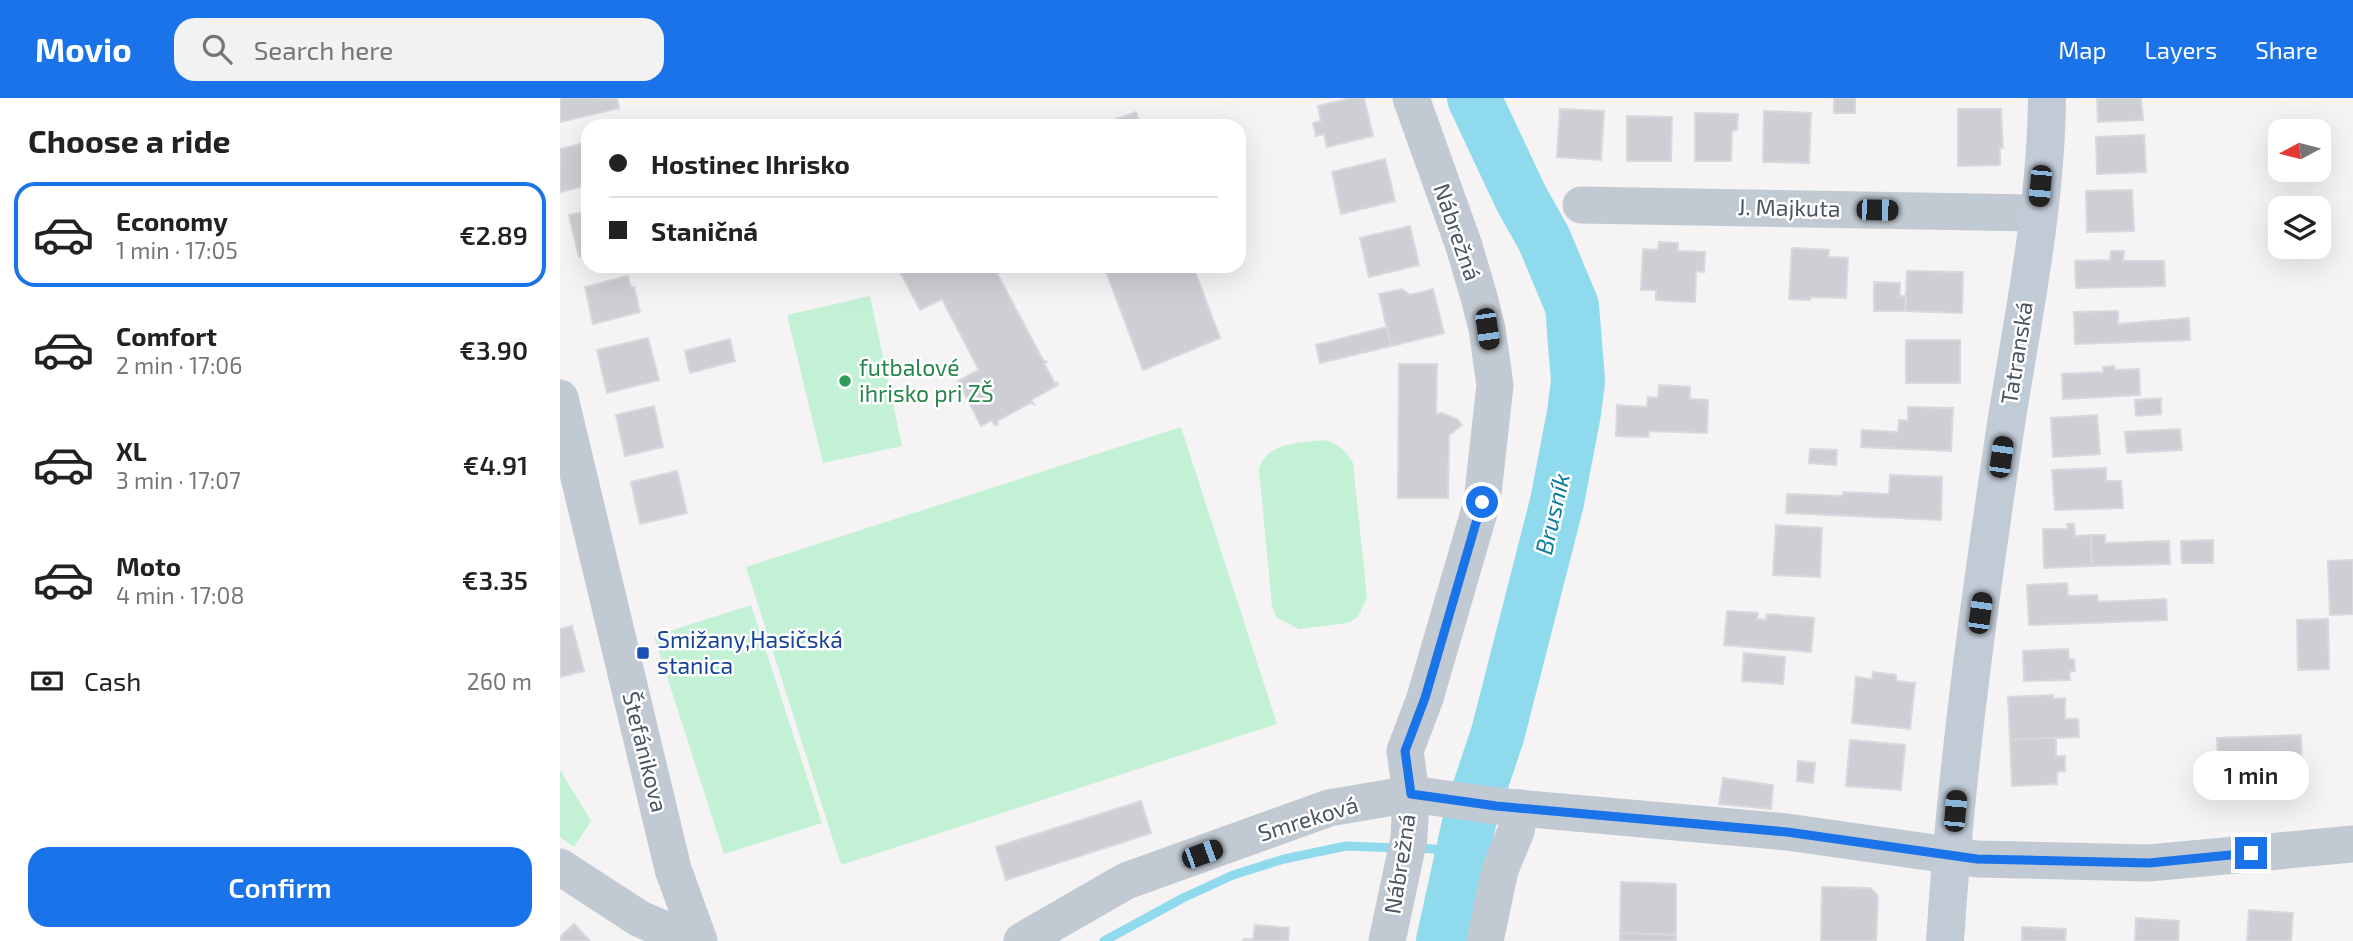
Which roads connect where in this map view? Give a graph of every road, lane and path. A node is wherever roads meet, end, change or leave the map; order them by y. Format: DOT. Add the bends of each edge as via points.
graph roads {
  1 [pos="1410,98"];
  2 [pos="2048,98"];
  3 [pos="1581,205"];
  4 [pos="2038,213"];
  5 [pos="560,397"];
  6 [pos="1411,794"];
  7 [pos="1508,807"];
  8 [pos="2353,844"];
  9 [pos="1951,854"];
  10 [pos="560,867"];
  11 [pos="692,941"];
  12 [pos="699,941"];
  13 [pos="1022,941"];
  14 [pos="1387,941"];
  15 [pos="1485,941"];
  16 [pos="1945,941"];
  1 -- 6 [label="street, Nábrežná" via="1464,246 1487,329 1495,385 1482,502 1405,751"];
  2 -- 4 [label="main road, Tatranská"];
  3 -- 4 [label="street, J. Majkuta"];
  4 -- 9 [label="main road, Tatranská" via="1964,727"];
  5 -- 12 [label="street, Štefánikova" via="673,869"];
  6 -- 7 [label="street, Smreková"];
  6 -- 13 [label="street, Smreková" via="1329,808 1126,881"];
  6 -- 14 [label="street, Nábrežná" via="1406,850"];
  7 -- 9 [label="street, Smreková" via="1787,832"];
  7 -- 15 [label="street" via="1516,831 1500,870"];
  8 -- 9 [label="street, Smreková" via="2149,863 1977,859"];
  9 -- 16 [label="main road, Tatranská"];
  10 -- 11 [label="street" via="640,919"];
}
